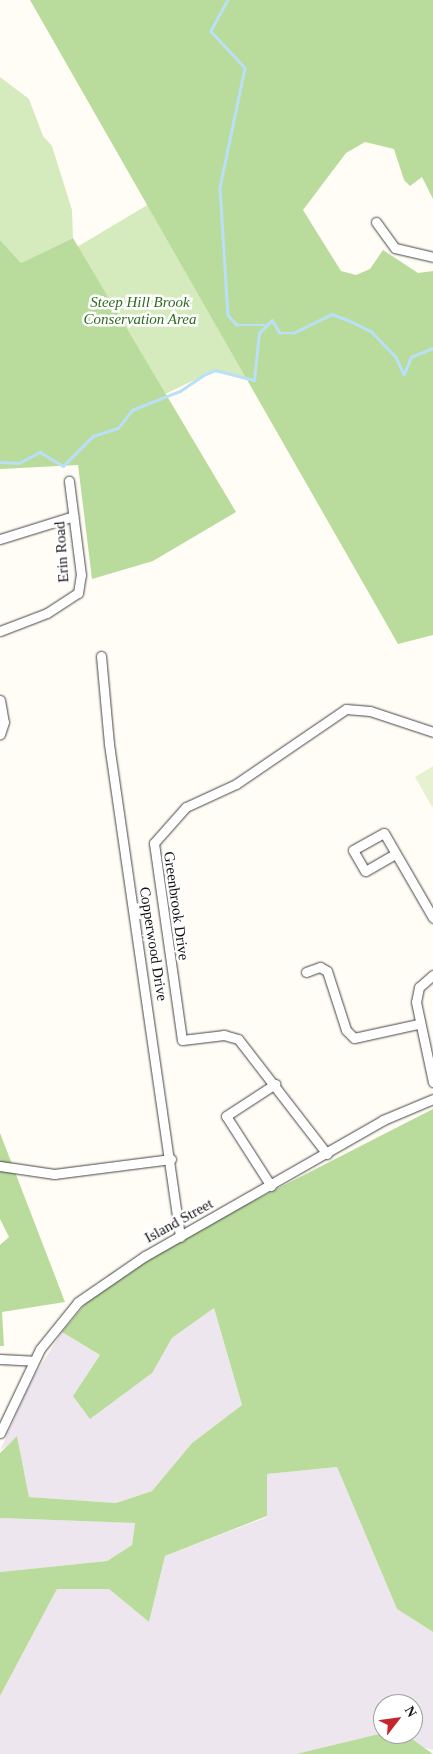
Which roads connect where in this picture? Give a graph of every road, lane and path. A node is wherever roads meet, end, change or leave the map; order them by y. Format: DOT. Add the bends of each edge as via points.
graph roads {
  1 [pos="376,222"];
  2 [pos="433,257"];
  3 [pos="69,482"];
  4 [pos="74,516"];
  5 [pos="0,539"];
  6 [pos="0,631"];
  7 [pos="102,656"];
  8 [pos="0,700"];
  9 [pos="433,732"];
  10 [pos="0,734"];
  11 [pos="396,854"];
  12 [pos="433,918"];
  13 [pos="306,972"];
  14 [pos="433,975"];
  15 [pos="418,1024"];
  16 [pos="433,1082"];
  17 [pos="274,1084"];
  18 [pos="433,1099"];
  19 [pos="327,1154"];
  20 [pos="171,1159"];
  21 [pos="0,1166"];
  22 [pos="270,1186"];
  23 [pos="180,1237"];
  24 [pos="0,1359"];
  25 [pos="34,1361"];
  26 [pos="0,1433"];
  1 -- 2 [label="street" via="395,248"];
  3 -- 4 [label="street, Erin Road"];
  4 -- 5 [label="street"];
  4 -- 6 [label="street, Erin Road" via="81,575 78,593 48,613"];
  7 -- 20 [label="street, Copperwood Drive" via="116,796"];
  8 -- 10 [label="street" via="4,722"];
  9 -- 17 [label="street, Greenbrook Drive" via="370,711 346,708 236,784 186,808 158,833 153,858 182,1040 232,1035"];
  11 -- 11 [label="street" via="382,832 352,851 365,871"];
  11 -- 12 [label="street"];
  13 -- 15 [label="street" via="320,967 327,971 346,1030 354,1038"];
  14 -- 15 [label="street" via="419,987"];
  15 -- 16 [label="street"];
  17 -- 19 [label="street, Greenbrook Drive"];
  17 -- 22 [label="street" via="226,1116"];
  18 -- 19 [label="street, Island Street" via="383,1120"];
  19 -- 22 [label="street, Island Street"];
  20 -- 21 [label="street" via="54,1174"];
  20 -- 23 [label="street, Copperwood Drive"];
  22 -- 23 [label="street, Island Street"];
  23 -- 25 [label="street, Island Street" via="78,1302 56,1325"];
  24 -- 25 [label="street"];
  25 -- 26 [label="street, Island Street"];
}
